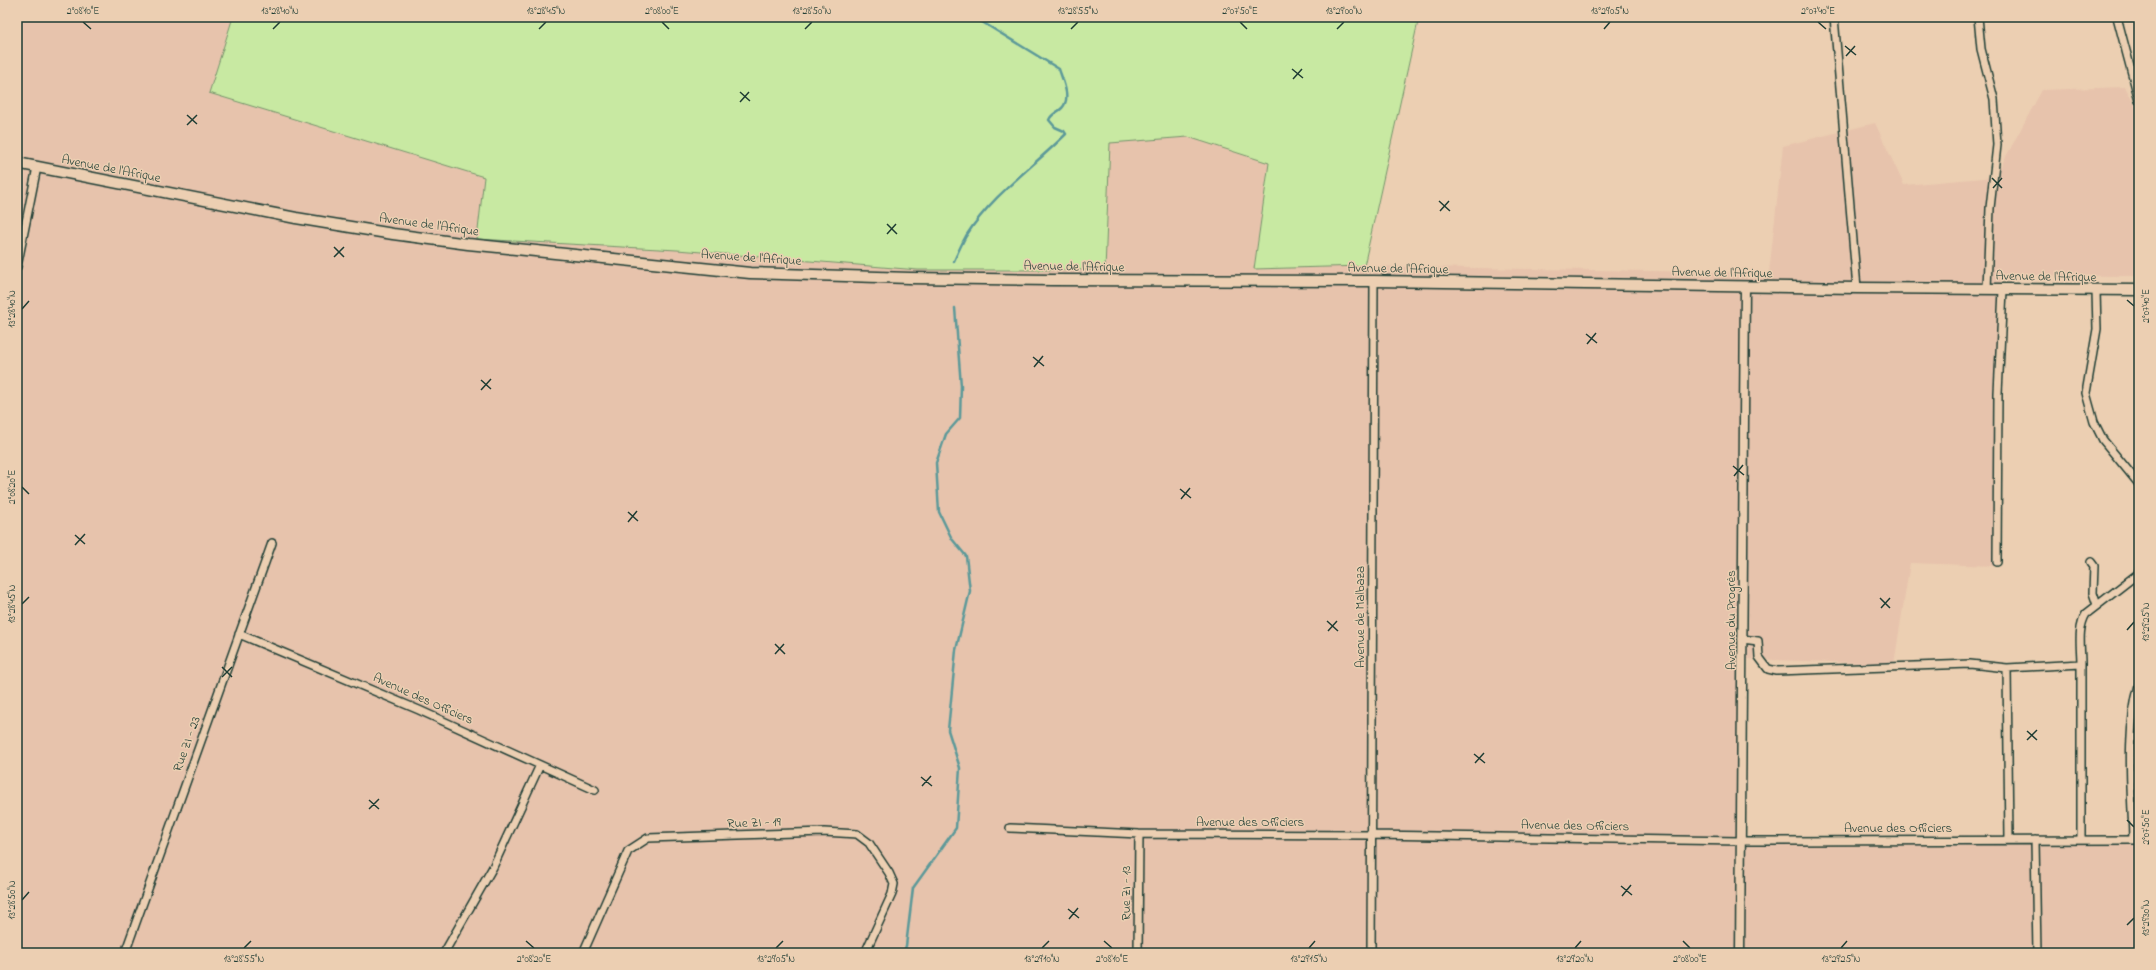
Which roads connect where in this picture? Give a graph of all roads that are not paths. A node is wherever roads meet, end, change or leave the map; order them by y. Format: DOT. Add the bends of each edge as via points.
graph roads {
  1 [pos="1834,17"];
  2 [pos="1978,17"];
  3 [pos="2117,17"];
  4 [pos="2139,100"];
  5 [pos="17,163"];
  6 [pos="37,168"];
  7 [pos="17,267"];
  8 [pos="1374,281"];
  9 [pos="1745,286"];
  10 [pos="1857,288"];
  11 [pos="1987,289"];
  12 [pos="2003,290"];
  13 [pos="2139,290"];
  14 [pos="2096,291"];
  15 [pos="2139,484"];
  16 [pos="272,543"];
  17 [pos="1998,562"];
  18 [pos="2090,562"];
  19 [pos="2139,572"];
  20 [pos="2097,605"];
  21 [pos="239,634"];
  22 [pos="1742,639"];
  23 [pos="2081,664"];
  24 [pos="2006,668"];
  25 [pos="2139,685"];
  26 [pos="2139,737"];
  27 [pos="2131,738"];
  28 [pos="540,765"];
  29 [pos="595,790"];
  30 [pos="1010,828"];
  31 [pos="1138,834"];
  32 [pos="1372,835"];
  33 [pos="2081,839"];
  34 [pos="2009,840"];
  35 [pos="2035,840"];
  36 [pos="2136,840"];
  37 [pos="1740,841"];
  38 [pos="124,953"];
  39 [pos="444,953"];
  40 [pos="583,953"];
  41 [pos="865,953"];
  42 [pos="1138,953"];
  43 [pos="1371,953"];
  44 [pos="1740,953"];
  45 [pos="2037,953"];
  1 -- 10 [label="street"];
  2 -- 11 [label="street" via="1981,49 1994,99 1997,145 1990,208"];
  3 -- 4 [label="street"];
  5 -- 6 [label="main road, Avenue de l'Afrique"];
  6 -- 7 [label="street"];
  6 -- 8 [label="main road, Avenue de l'Afrique" via="393,234 750,273 923,278"];
  8 -- 9 [label="main road, Avenue de l'Afrique"];
  8 -- 32 [label="street, Avenue de Malbaza"];
  9 -- 10 [label="main road, Avenue de l'Afrique"];
  9 -- 22 [label="street, Avenue du Progrès"];
  10 -- 11 [label="main road, Avenue de l'Afrique"];
  11 -- 12 [label="main road, Avenue de l'Afrique"];
  12 -- 14 [label="main road, Avenue de l'Afrique"];
  12 -- 17 [label="street" via="1998,393"];
  13 -- 14 [label="main road, Avenue de l'Afrique"];
  14 -- 15 [label="street" via="2097,329 2086,393 2094,422 2103,440"];
  16 -- 21 [label="street, Rue ZI - 23"];
  18 -- 20 [label="street" via="2094,566 2093,593"];
  19 -- 20 [label="street"];
  20 -- 23 [label="street" via="2086,614 2082,622"];
  21 -- 28 [label="street, Avenue des Officiers" via="419,710"];
  21 -- 38 [label="street, Rue ZI - 23"];
  22 -- 24 [label="street" via="1758,641 1759,657 1765,666 1772,670 1970,664"];
  22 -- 37 [label="street, Avenue du Progrès"];
  23 -- 24 [label="street"];
  23 -- 33 [label="street"];
  24 -- 34 [label="street"];
  25 -- 27 [label="street" via="2133,706"];
  26 -- 27 [label="street"];
  27 -- 36 [label="street"];
  28 -- 29 [label="street, Avenue des Officiers"];
  28 -- 39 [label="street" via="493,867"];
  30 -- 31 [label="street, Avenue des Officiers"];
  31 -- 32 [label="street, Avenue des Officiers"];
  31 -- 42 [label="street, Rue ZI - 13"];
  32 -- 37 [label="street, Avenue des Officiers"];
  32 -- 43 [label="street, Avenue de Malbaza"];
  33 -- 35 [label="street, Avenue des Officiers"];
  33 -- 36 [label="street, Avenue des Officiers"];
  34 -- 35 [label="street, Avenue des Officiers"];
  34 -- 37 [label="street, Avenue des Officiers"];
  35 -- 45 [label="street"];
  37 -- 44 [label="street, Avenue du Progrès"];
  40 -- 41 [label="street, Rue ZI - 19" via="628,851 643,840 824,832 857,834 864,838 893,880 892,894"];
}
